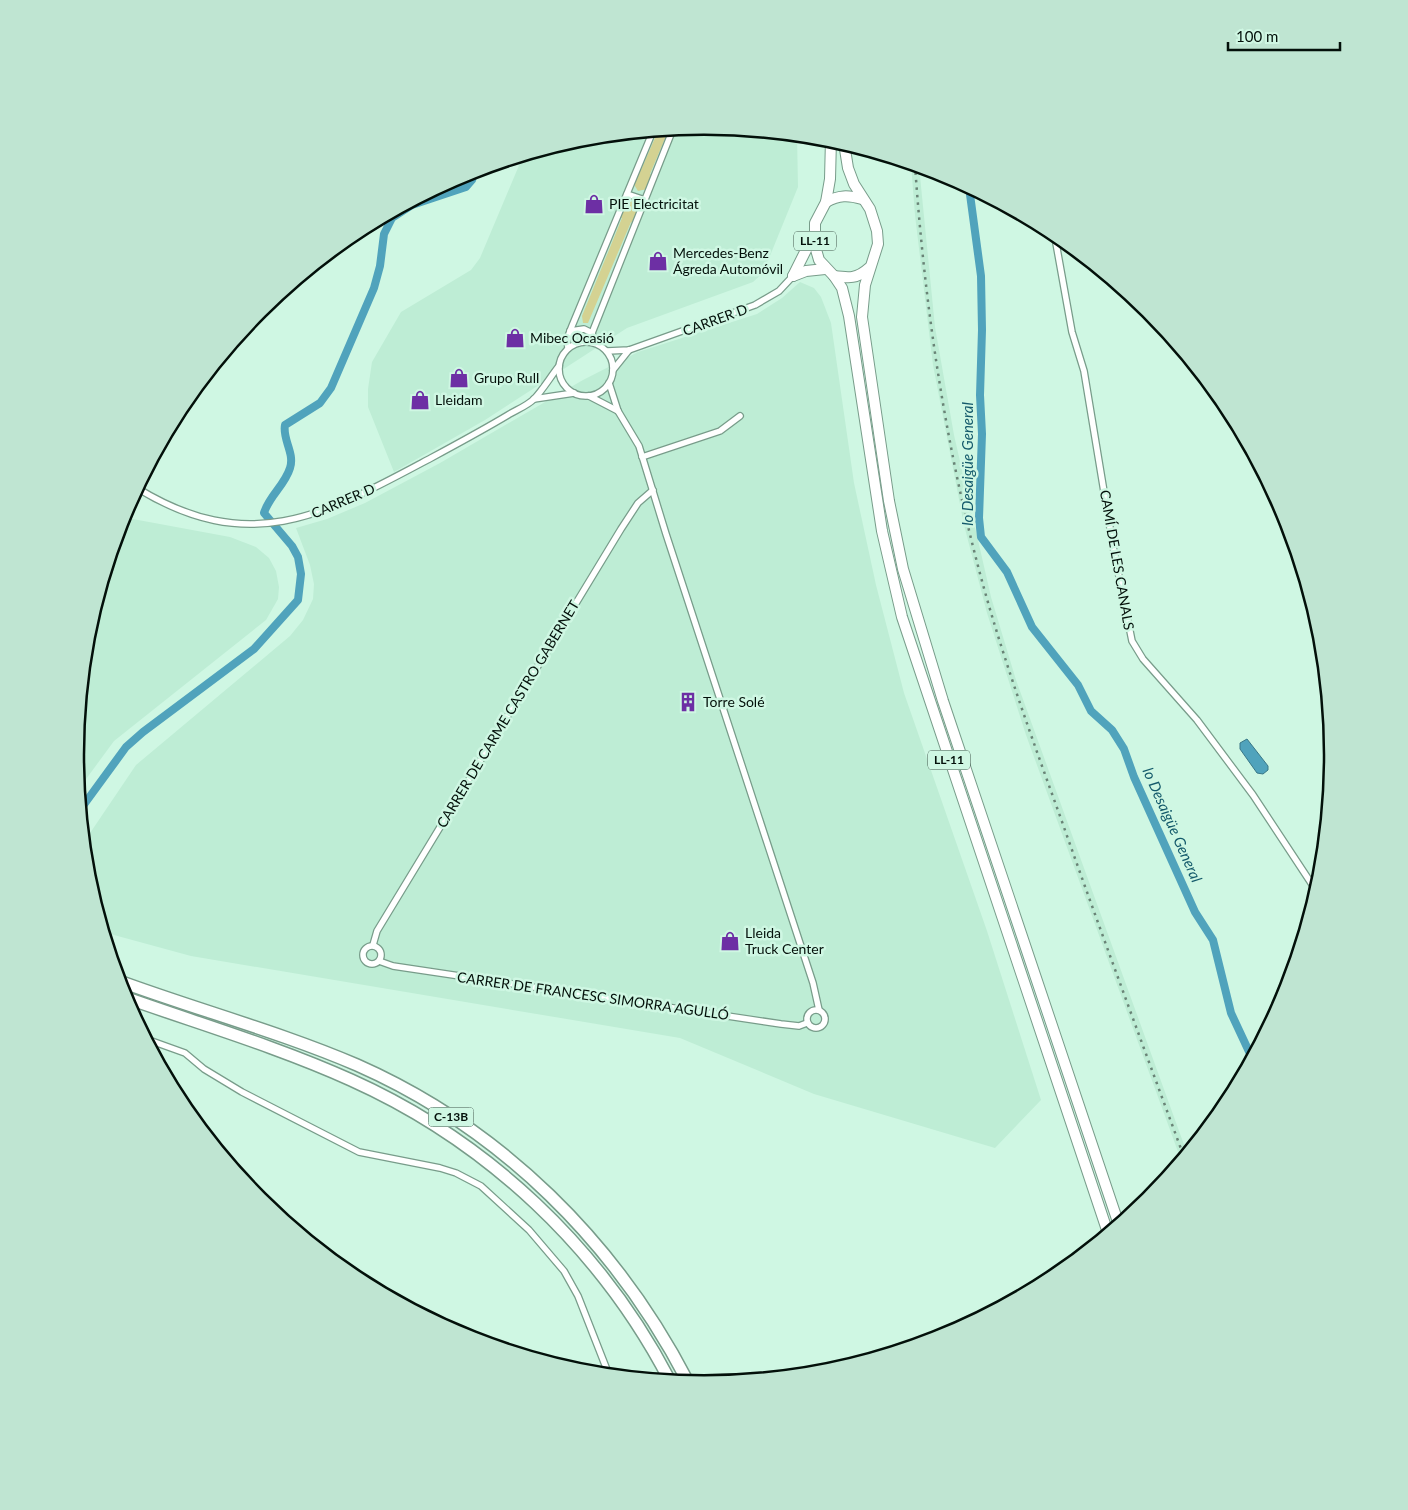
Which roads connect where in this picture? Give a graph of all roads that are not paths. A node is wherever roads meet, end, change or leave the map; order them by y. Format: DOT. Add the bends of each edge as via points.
graph roads {
  1 [pos="670,136"];
  2 [pos="650,137"];
  3 [pos="831,148"];
  4 [pos="845,152"];
  5 [pos="627,194"];
  6 [pos="862,199"];
  7 [pos="645,200"];
  8 [pos="826,202"];
  9 [pos="814,233"];
  10 [pos="1056,244"];
  11 [pos="872,266"];
  12 [pos="830,273"];
  13 [pos="793,276"];
  14 [pos="570,331"];
  15 [pos="592,333"];
  16 [pos="595,343"];
  17 [pos="568,348"];
  18 [pos="629,350"];
  19 [pos="606,351"];
  20 [pos="559,366"];
  21 [pos="613,370"];
  22 [pos="609,383"];
  23 [pos="575,394"];
  24 [pos="589,396"];
  25 [pos="534,399"];
  26 [pos="618,411"];
  27 [pos="740,416"];
  28 [pos="642,456"];
  29 [pos="653,490"];
  30 [pos="143,492"];
  31 [pos="1311,882"];
  32 [pos="373,945"];
  33 [pos="379,961"];
  34 [pos="129,986"];
  35 [pos="135,1001"];
  36 [pos="818,1010"];
  37 [pos="808,1023"];
  38 [pos="155,1042"];
  39 [pos="1117,1218"];
  40 [pos="1106,1227"];
  41 [pos="605,1367"];
  42 [pos="666,1374"];
  43 [pos="684,1375"];
  1 -- 7 [label="street"];
  2 -- 5 [label="street"];
  3 -- 8 [label="highway, LL-11"];
  4 -- 6 [label="highway, LL-11" via="848,168"];
  5 -- 7 [label="street"];
  5 -- 14 [label="street"];
  6 -- 8 [label="highway" via="848,195"];
  6 -- 11 [label="highway, LL-11" via="870,209 877,231 878,244"];
  7 -- 15 [label="street"];
  8 -- 9 [label="highway, LL-11" via="815,222"];
  9 -- 12 [label="highway, LL-11" via="819,260"];
  9 -- 13 [label="highway"];
  10 -- 31 [label="street, CAMÍ DE LES CANALS" via="1072,332 1084,371 1132,641 1253,795"];
  11 -- 12 [label="highway" via="861,276 850,279"];
  11 -- 39 [label="highway, LL-11" via="864,294 864,331 903,569 942,701"];
  12 -- 13 [label="highway" via="806,271"];
  12 -- 40 [label="highway, LL-11" via="842,288 849,316 882,531 902,617"];
  13 -- 18 [label="street, CARRER D" via="779,291 755,305"];
  14 -- 15 [label="street"];
  14 -- 17 [label="street"];
  15 -- 16 [label="street"];
  16 -- 17 [label="street" via="584,341"];
  16 -- 19 [label="street"];
  17 -- 20 [label="street"];
  18 -- 19 [label="street, CARRER D"];
  18 -- 21 [label="street"];
  19 -- 21 [label="street"];
  20 -- 23 [label="street" via="562,382"];
  20 -- 25 [label="street, CARRER D"];
  21 -- 22 [label="street"];
  22 -- 24 [label="street" via="601,392"];
  22 -- 26 [label="street"];
  23 -- 24 [label="street"];
  23 -- 25 [label="street, CARRER D"];
  24 -- 26 [label="street"];
  25 -- 30 [label="street, CARRER D" via="491,426 333,508 309,516 265,524 207,519 161,502"];
  26 -- 28 [label="street"];
  27 -- 28 [label="street" via="720,431"];
  28 -- 29 [label="street"];
  29 -- 32 [label="street, CARRER DE CARME CASTRO GABERNET" via="641,499 626,522 376,931"];
  29 -- 36 [label="street" via="816,990"];
  32 -- 33 [label="street" via="381,953"];
  32 -- 33 [label="street" via="365,948 362,957 371,964"];
  33 -- 37 [label="street, CARRER DE FRANCESC SIMORRA AGULLÓ" via="394,966 781,1024 799,1026"];
  34 -- 43 [label="highway, C-13B" via="344,1060 408,1091 472,1130 534,1179 601,1249 649,1314"];
  35 -- 42 [label="highway, C-13B" via="350,1079 412,1111 459,1141 514,1184 582,1252 633,1318"];
  36 -- 37 [label="street" via="808,1014"];
  36 -- 37 [label="street" via="825,1016 823,1025 815,1028"];
  38 -- 41 [label="street" via="185,1053 242,1092 351,1148 456,1173 481,1186 529,1230 564,1271 578,1296"];
}
